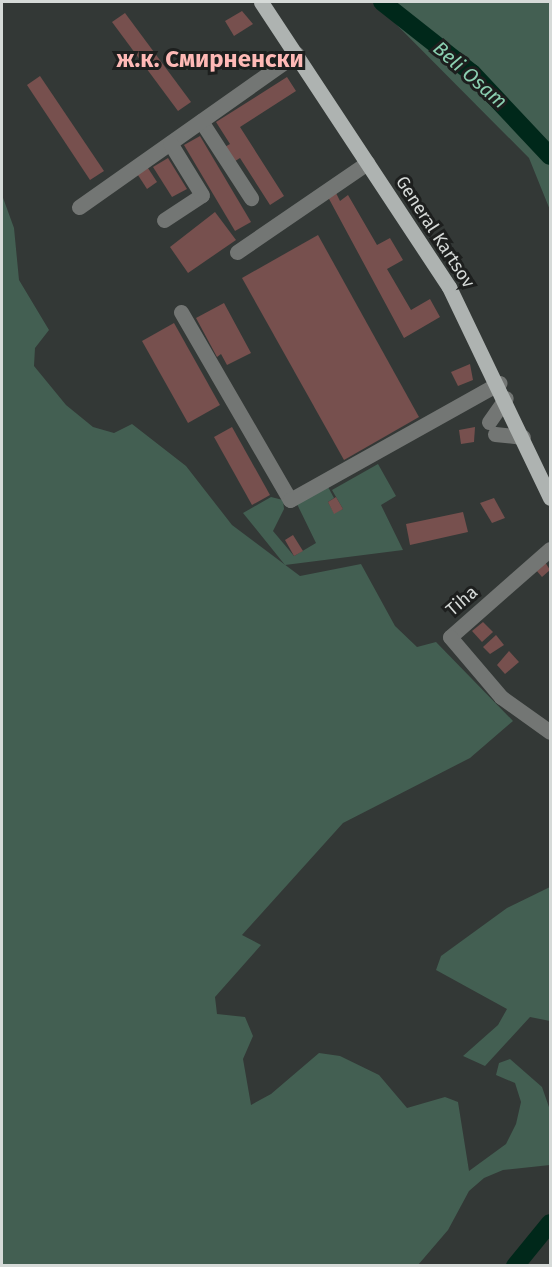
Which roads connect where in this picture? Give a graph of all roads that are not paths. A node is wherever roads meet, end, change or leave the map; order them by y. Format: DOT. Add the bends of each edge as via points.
graph roads {
  1 [pos="261,2"];
  2 [pos="296,54"];
  3 [pos="201,121"];
  4 [pos="170,143"];
  5 [pos="367,163"];
  6 [pos="251,198"];
  7 [pos="79,207"];
  8 [pos="164,220"];
  9 [pos="237,252"];
  10 [pos="182,312"];
  11 [pos="499,383"];
  12 [pos="506,398"];
  13 [pos="523,437"];
  14 [pos="550,498"];
  15 [pos="550,549"];
  16 [pos="550,732"];
  1 -- 2 [label="main road, General Kartsov"];
  2 -- 3 [label="street"];
  2 -- 5 [label="main road, General Kartsov"];
  3 -- 4 [label="street"];
  3 -- 6 [label="street"];
  4 -- 7 [label="street"];
  4 -- 8 [label="street" via="202,195"];
  5 -- 9 [label="street"];
  5 -- 11 [label="main road, General Kartsov" via="449,287"];
  10 -- 11 [label="street" via="290,500"];
  11 -- 12 [label="main road, General Kartsov"];
  12 -- 13 [label="main road, General Kartsov"];
  12 -- 13 [label="street" via="492,428"];
  13 -- 14 [label="main road, General Kartsov"];
  15 -- 16 [label="street, Tiha" via="450,637 501,698"];
}
